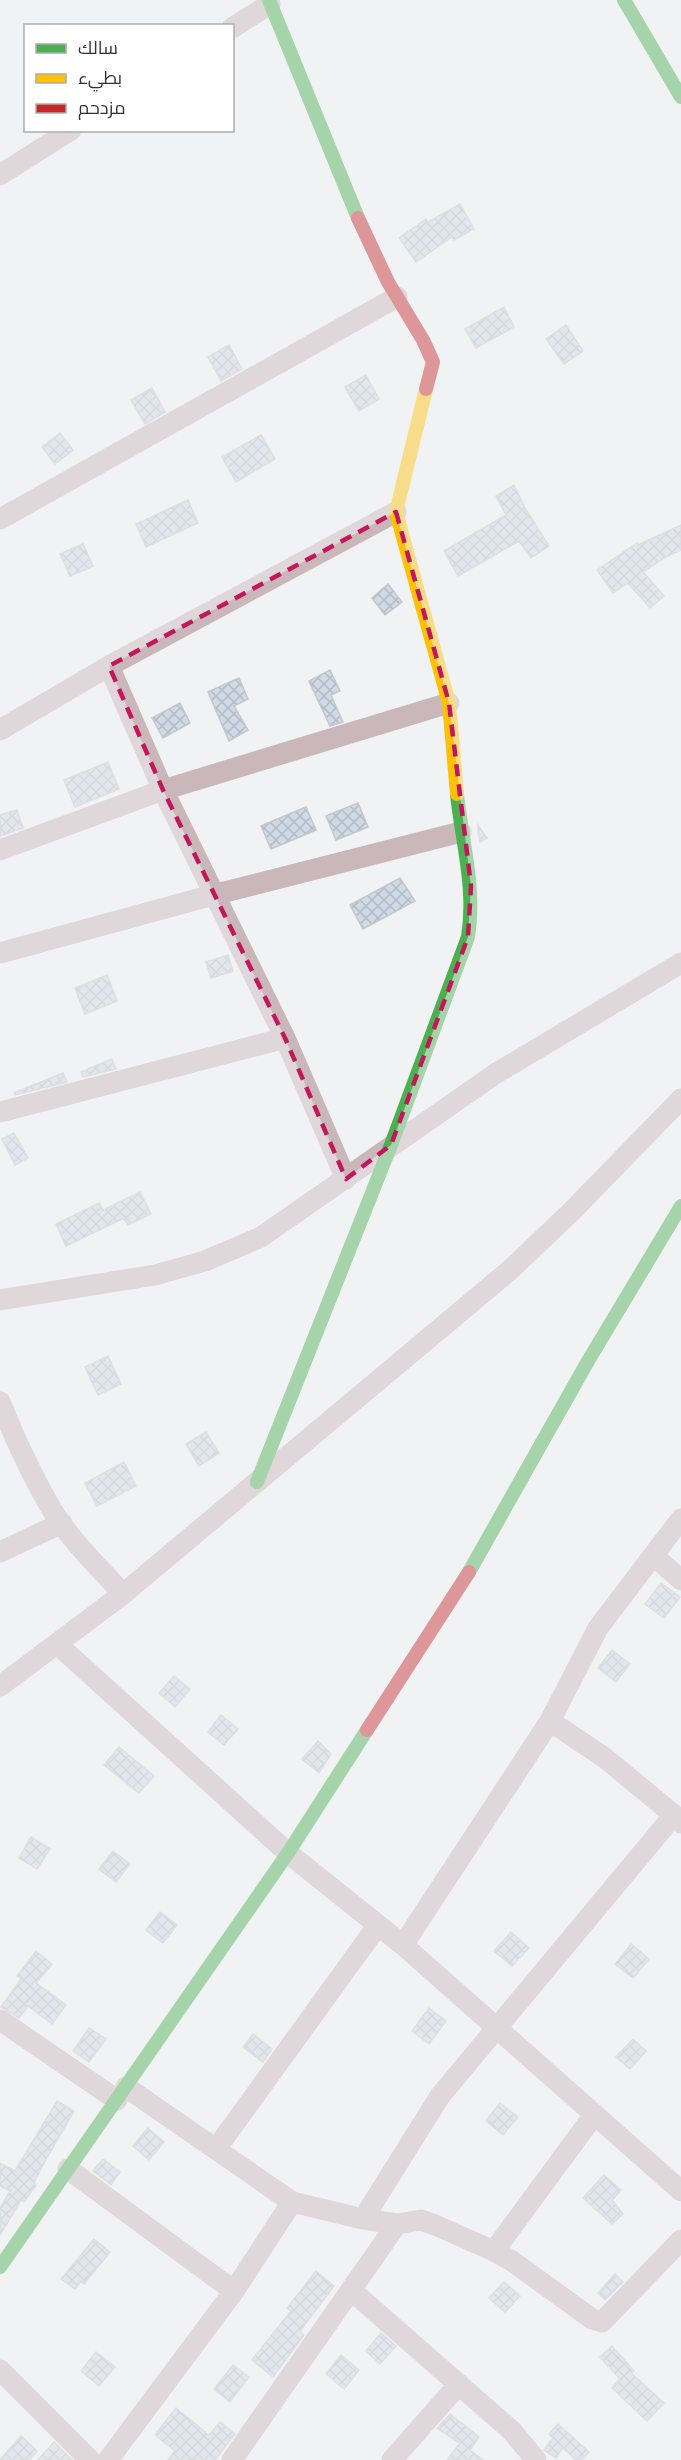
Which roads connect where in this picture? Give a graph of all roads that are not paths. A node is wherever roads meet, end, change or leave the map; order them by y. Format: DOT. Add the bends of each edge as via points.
graph roads {
  1 [pos="624,0"];
  2 [pos="269,2"];
  3 [pos="234,27"];
  4 [pos="681,97"];
  5 [pos="68,132"];
  6 [pos="0,175"];
  7 [pos="397,297"];
  8 [pos="396,512"];
  9 [pos="0,519"];
  10 [pos="109,666"];
  11 [pos="449,703"];
  12 [pos="0,730"];
  13 [pos="163,790"];
  14 [pos="461,832"];
  15 [pos="0,850"];
  16 [pos="213,895"];
  17 [pos="0,954"];
  18 [pos="681,963"];
  19 [pos="285,1038"];
  20 [pos="681,1099"];
  21 [pos="0,1112"];
  22 [pos="392,1145"];
  23 [pos="346,1179"];
  24 [pos="681,1206"];
  25 [pos="0,1300"];
  26 [pos="0,1402"];
  27 [pos="9,1445"];
  28 [pos="257,1482"];
  29 [pos="681,1519"];
  30 [pos="62,1523"];
  31 [pos="0,1552"];
  32 [pos="654,1556"];
  33 [pos="681,1580"];
  34 [pos="123,1594"];
  35 [pos="57,1644"];
  36 [pos="0,1686"];
  37 [pos="550,1720"];
  38 [pos="678,1819"];
  39 [pos="288,1853"];
  40 [pos="378,1925"];
  41 [pos="403,1945"];
  42 [pos="0,2020"];
  43 [pos="495,2028"];
  44 [pos="122,2093"];
  45 [pos="594,2115"];
  46 [pos="216,2149"];
  47 [pos="68,2169"];
  48 [pos="681,2191"];
  49 [pos="292,2202"];
  50 [pos="363,2219"];
  51 [pos="397,2224"];
  52 [pos="681,2241"];
  53 [pos="494,2251"];
  54 [pos="0,2267"];
  55 [pos="351,2290"];
  56 [pos="234,2291"];
  57 [pos="0,2370"];
  58 [pos="459,2384"];
  59 [pos="93,2459"];
  60 [pos="232,2460"];
  61 [pos="392,2460"];
  62 [pos="536,2460"];
  1 -- 4 [label="street"];
  2 -- 3 [label="street"];
  2 -- 7 [label="street" via="344,188"];
  5 -- 6 [label="street"];
  7 -- 8 [label="street" via="433,362"];
  7 -- 9 [label="street"];
  8 -- 10 [label="street"];
  8 -- 11 [label="street"];
  10 -- 12 [label="street"];
  10 -- 13 [label="street"];
  11 -- 13 [label="street"];
  11 -- 14 [label="street"];
  13 -- 15 [label="street"];
  13 -- 16 [label="street"];
  14 -- 16 [label="street"];
  14 -- 22 [label="street" via="471,886 468,937"];
  16 -- 17 [label="street"];
  16 -- 19 [label="street"];
  18 -- 22 [label="street" via="495,1074"];
  19 -- 21 [label="street"];
  19 -- 23 [label="street"];
  20 -- 28 [label="street" via="510,1270"];
  22 -- 23 [label="street"];
  22 -- 28 [label="street"];
  23 -- 25 [label="street" via="261,1237 205,1261 155,1275"];
  24 -- 39 [label="street" via="588,1360 467,1575"];
  26 -- 27 [label="street"];
  27 -- 30 [label="street"];
  28 -- 34 [label="street"];
  29 -- 32 [label="street"];
  30 -- 31 [label="street"];
  30 -- 34 [label="street"];
  32 -- 33 [label="street"];
  32 -- 37 [label="street" via="598,1628"];
  34 -- 35 [label="street"];
  35 -- 36 [label="street"];
  35 -- 39 [label="street"];
  37 -- 38 [label="street" via="606,1758"];
  37 -- 41 [label="street"];
  38 -- 43 [label="street"];
  39 -- 40 [label="street"];
  39 -- 44 [label="street"];
  40 -- 41 [label="street"];
  40 -- 46 [label="street"];
  41 -- 43 [label="street"];
  42 -- 44 [label="street"];
  43 -- 45 [label="street"];
  43 -- 50 [label="street" via="424,2119"];
  44 -- 46 [label="street"];
  44 -- 47 [label="street"];
  45 -- 48 [label="street"];
  45 -- 53 [label="street"];
  46 -- 49 [label="street"];
  47 -- 54 [label="street"];
  47 -- 56 [label="street"];
  49 -- 50 [label="street"];
  49 -- 56 [label="street"];
  50 -- 51 [label="street"];
  51 -- 53 [label="street" via="421,2220"];
  51 -- 55 [label="street"];
  52 -- 53 [label="street" via="602,2322"];
  55 -- 58 [label="street"];
  55 -- 60 [label="street"];
  56 -- 59 [label="street"];
  57 -- 59 [label="street"];
  58 -- 61 [label="street"];
  58 -- 62 [label="street" via="512,2431"];
}
